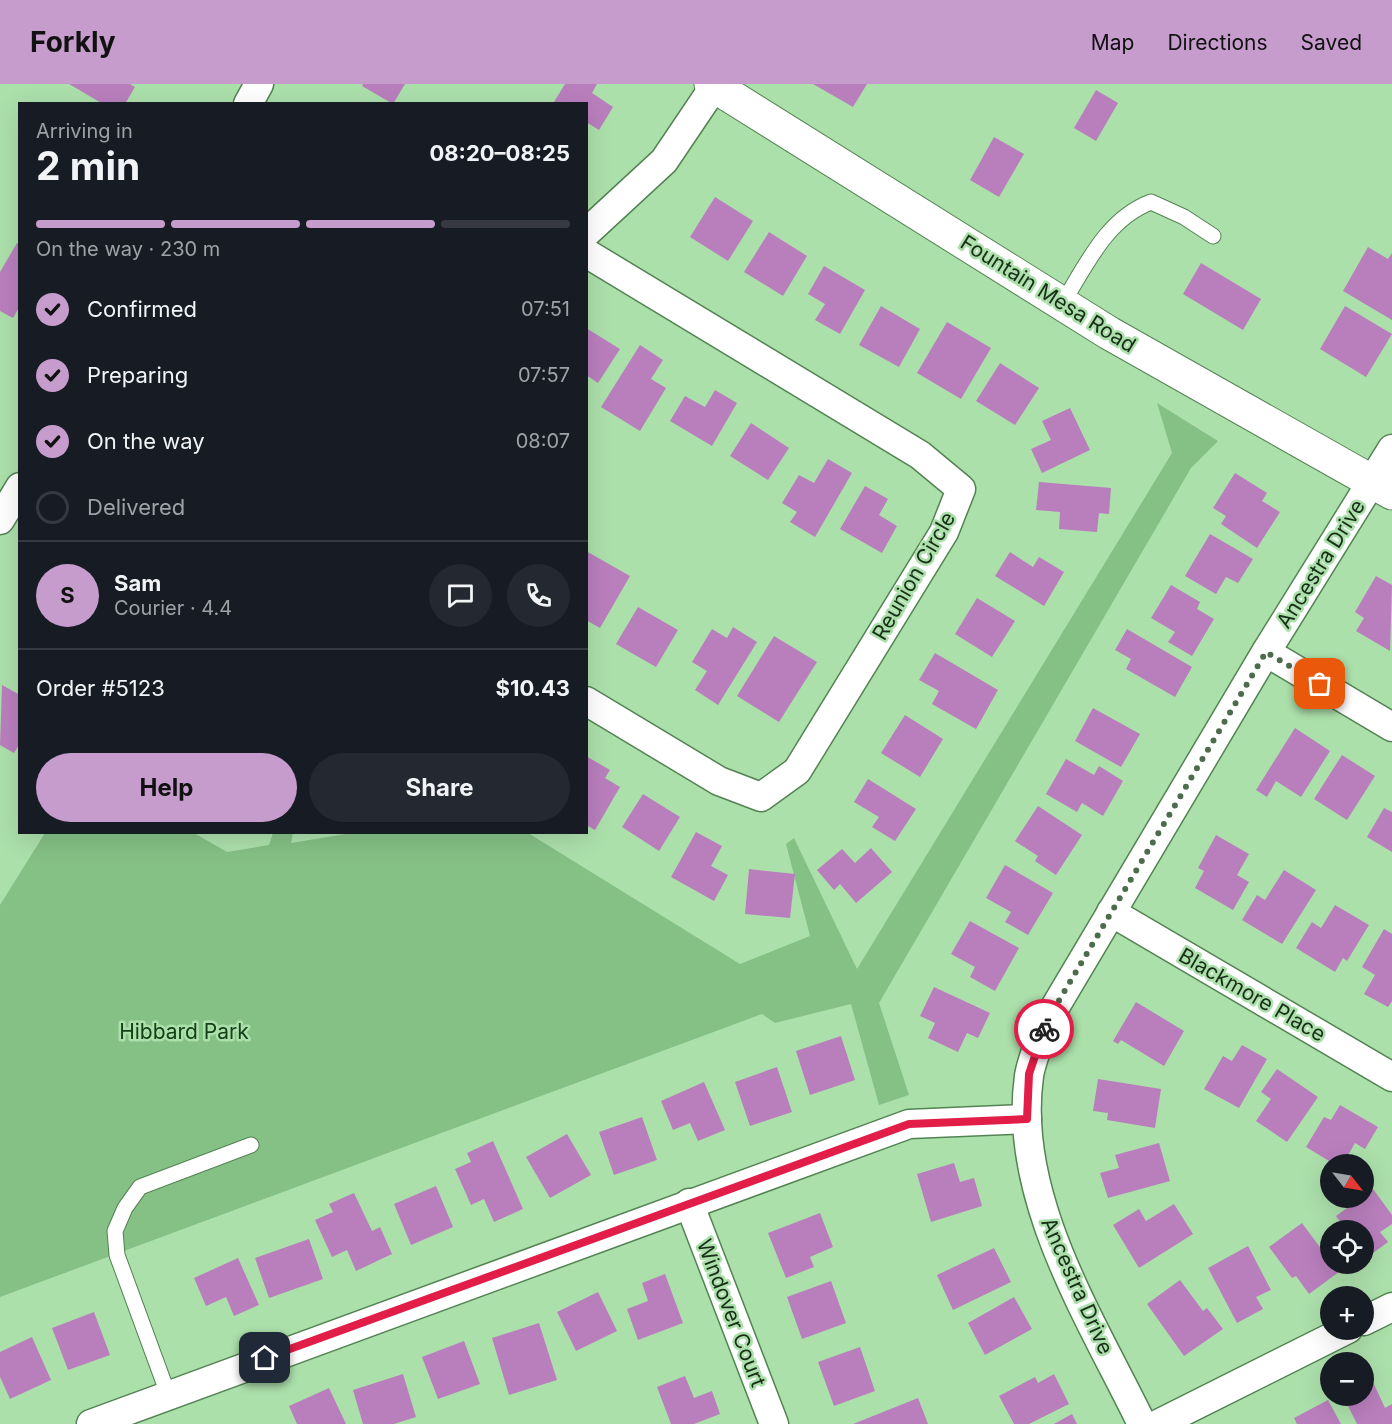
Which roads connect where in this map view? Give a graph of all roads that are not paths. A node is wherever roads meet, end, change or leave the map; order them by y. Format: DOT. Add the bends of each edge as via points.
graph roads {
  1 [pos="260,84"];
  2 [pos="714,85"];
  3 [pos="249,102"];
  4 [pos="588,230"];
  5 [pos="1213,236"];
  6 [pos="588,254"];
  7 [pos="1062,304"];
  8 [pos="1392,449"];
  9 [pos="1382,487"];
  10 [pos="18,491"];
  11 [pos="0,520"];
  12 [pos="1266,652"];
  13 [pos="588,702"];
  14 [pos="1392,728"];
  15 [pos="1111,912"];
  16 [pos="1392,1077"];
  17 [pos="1027,1119"];
  18 [pos="251,1145"];
  19 [pos="688,1203"];
  20 [pos="1392,1307"];
  21 [pos="1374,1316"];
  22 [pos="1326,1340"];
  23 [pos="168,1394"];
  24 [pos="91,1424"];
  25 [pos="774,1424"];
  26 [pos="1142,1424"];
  27 [pos="1158,1424"];
  1 -- 3 [label="street"];
  2 -- 4 [label="street" via="664,160"];
  2 -- 7 [label="main road, Fountain Mesa Road"];
  5 -- 7 [label="lane" via="1151,202 1134,209 1109,229"];
  6 -- 13 [label="street, Reunion Circle" via="920,455 962,489 944,532 797,771 761,796 719,781"];
  7 -- 9 [label="main road, Fountain Mesa Road"];
  8 -- 9 [label="street, Ancestra Drive"];
  9 -- 12 [label="street, Ancestra Drive"];
  10 -- 11 [label="street"];
  12 -- 14 [label="street"];
  12 -- 15 [label="street, Ancestra Drive"];
  15 -- 16 [label="street, Blackmore Place"];
  15 -- 17 [label="street, Ancestra Drive" via="1048,1019 1029,1074"];
  17 -- 19 [label="street" via="909,1124"];
  17 -- 26 [label="street, Ancestra Drive" via="1046,1221"];
  18 -- 23 [label="lane" via="140,1187 115,1231 117,1255"];
  19 -- 23 [label="street"];
  19 -- 25 [label="street, Windover Court"];
  20 -- 21 [label="street"];
  22 -- 27 [label="street"];
  23 -- 24 [label="street"];
}
